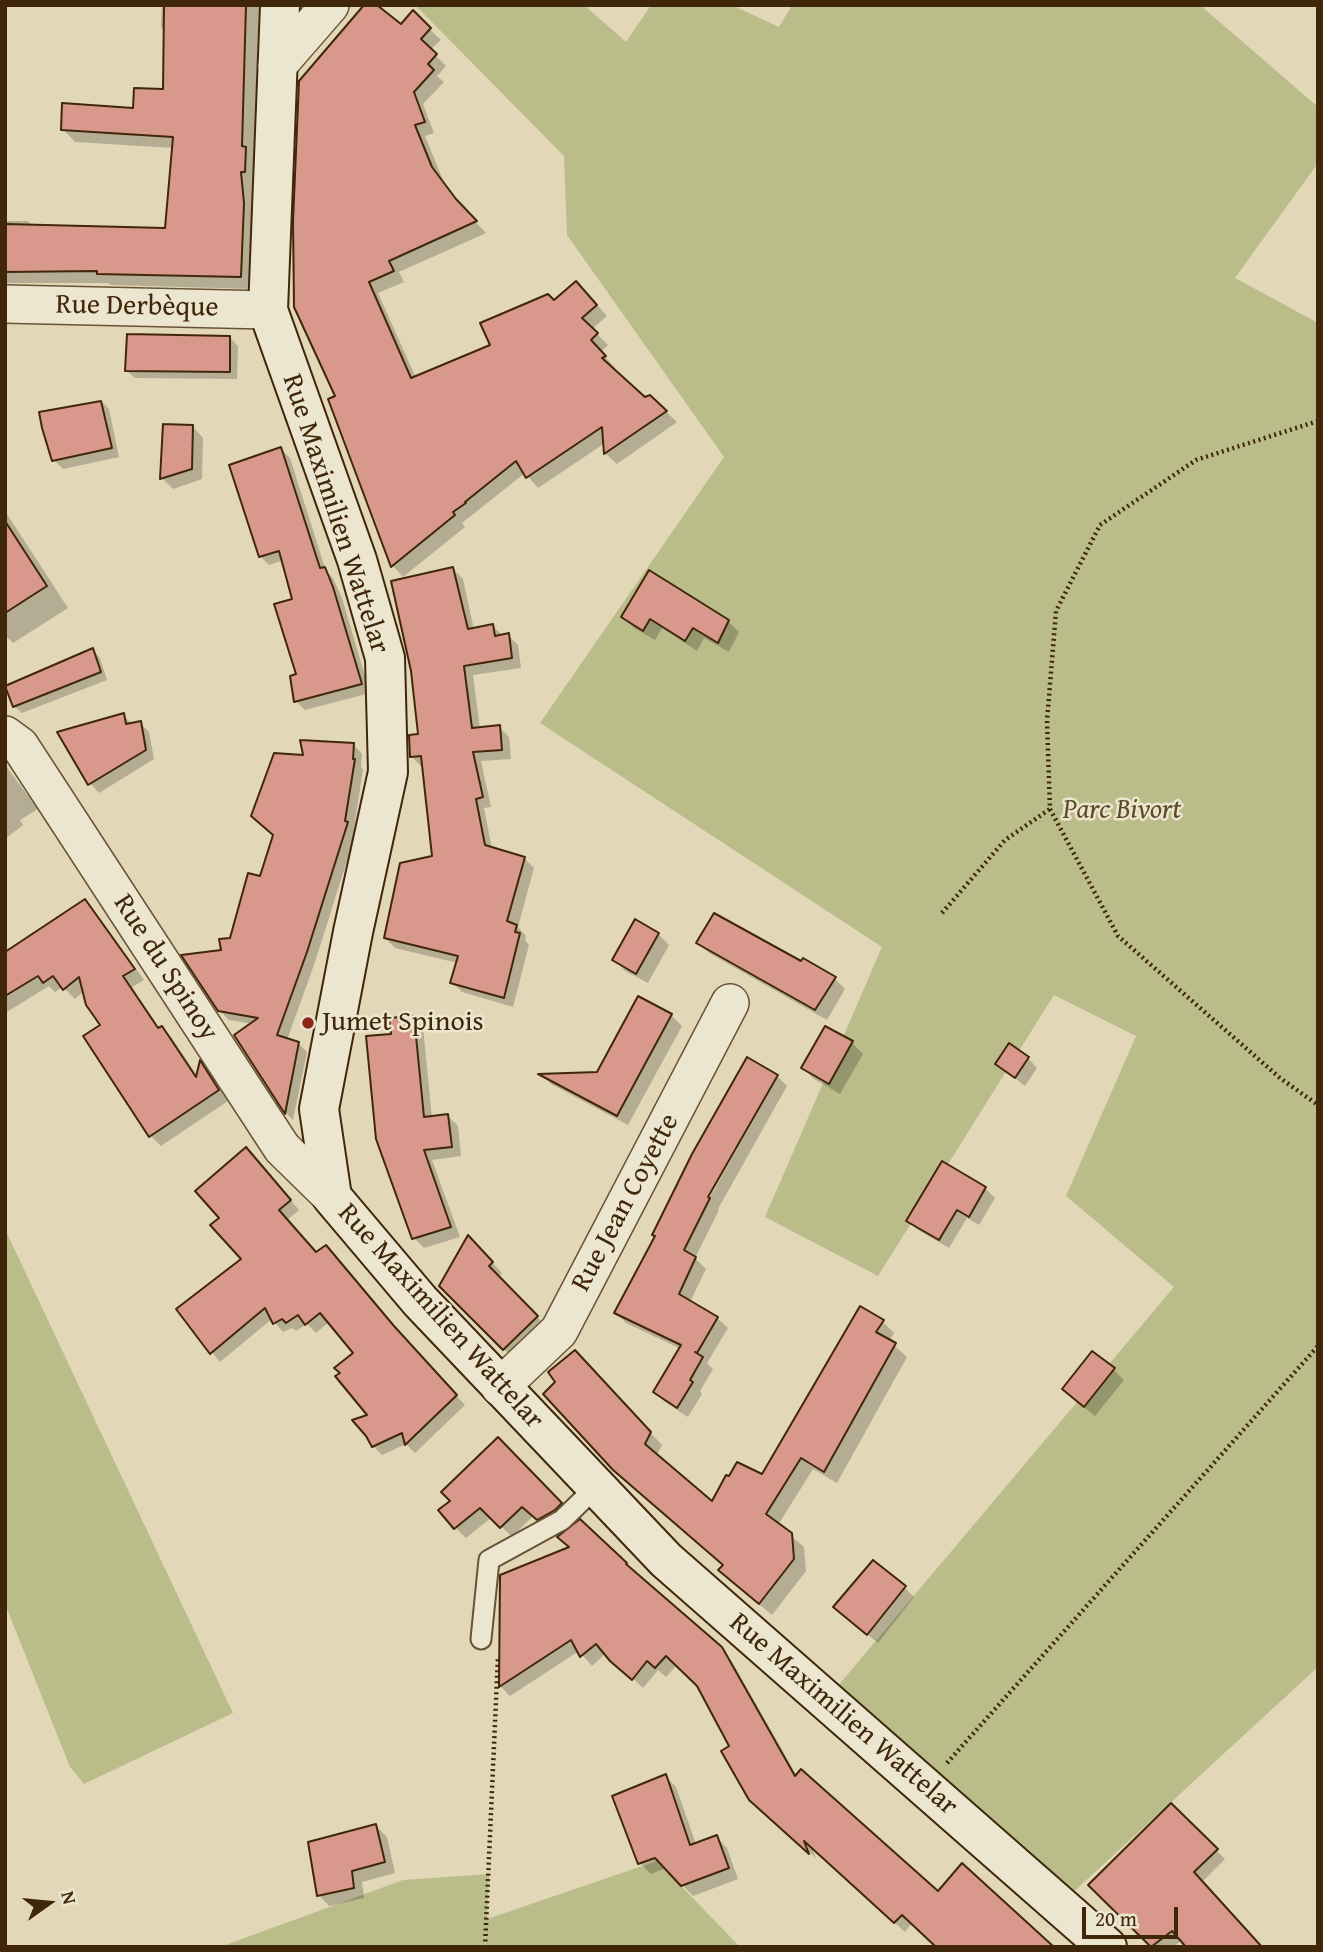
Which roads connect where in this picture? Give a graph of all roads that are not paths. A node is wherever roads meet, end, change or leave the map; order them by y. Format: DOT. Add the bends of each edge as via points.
graph roads {
  1 [pos="280,5"];
  2 [pos="330,5"];
  3 [pos="277,66"];
  4 [pos="5,304"];
  5 [pos="268,310"];
  6 [pos="5,735"];
  7 [pos="730,1003"];
  8 [pos="332,1197"];
  9 [pos="500,1387"];
  10 [pos="596,1487"];
  11 [pos="481,1639"];
  12 [pos="1107,1947"];
  1 -- 3 [label="street, Rue Maximilien Wattelar"];
  2 -- 3 [label="street"];
  3 -- 5 [label="street, Rue Maximilien Wattelar"];
  4 -- 5 [label="street, Rue Derbèque"];
  5 -- 8 [label="street, Rue Maximilien Wattelar" via="357,560 385,658 388,772 319,1109"];
  6 -- 8 [label="street, Rue du Spinoy" via="20,746 282,1148"];
  7 -- 9 [label="street, Rue Jean Coyette" via="559,1331"];
  8 -- 9 [label="street, Rue Maximilien Wattelar"];
  9 -- 10 [label="street, Rue Maximilien Wattelar"];
  10 -- 11 [label="lane" via="562,1520 489,1560"];
  10 -- 12 [label="street, Rue Maximilien Wattelar" via="666,1560"];
}
